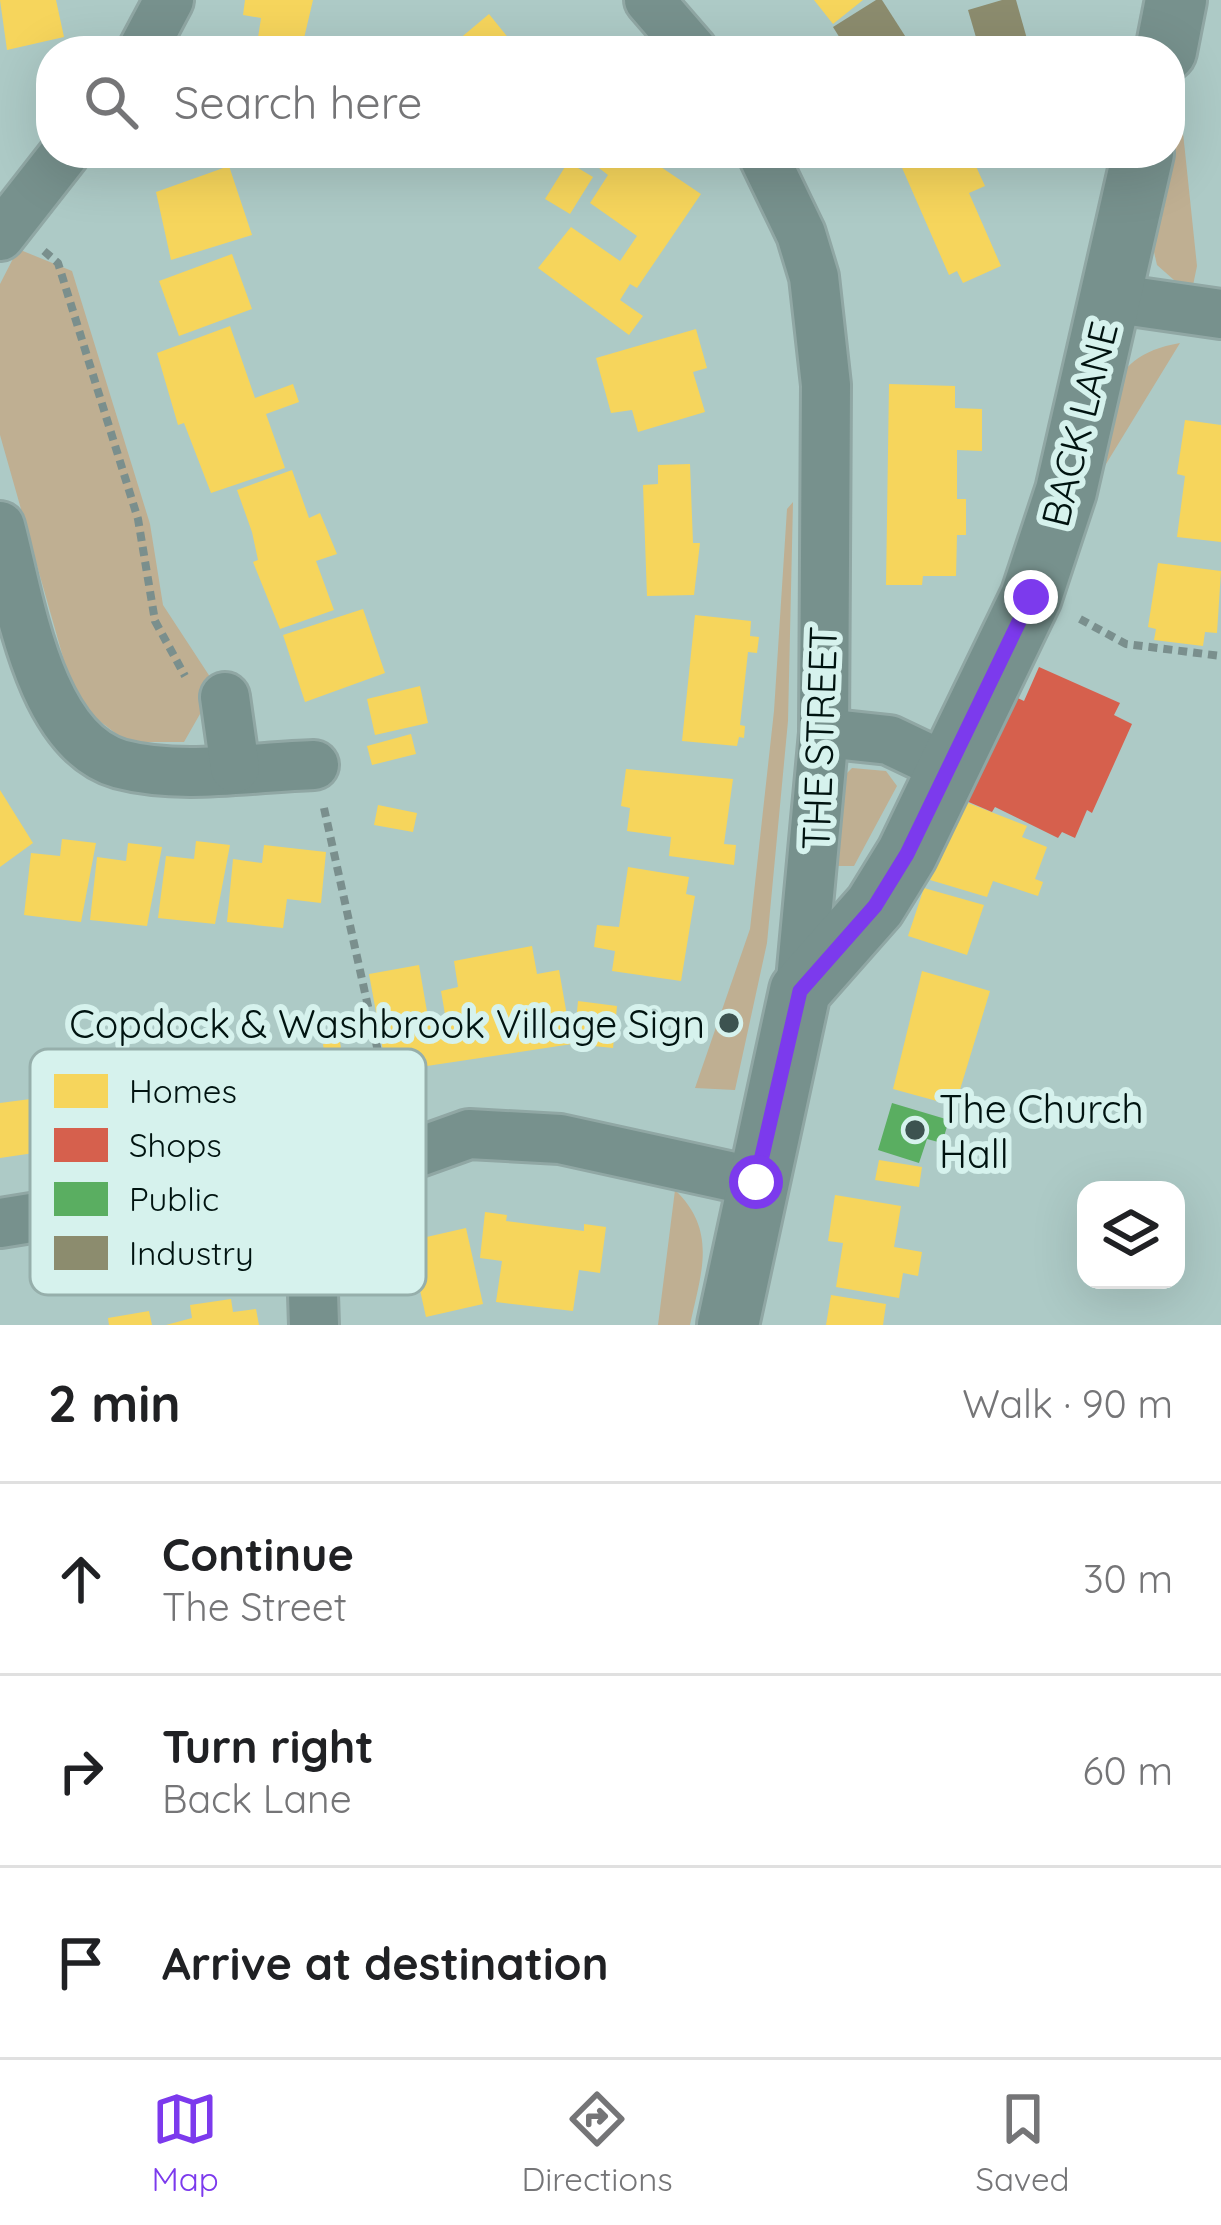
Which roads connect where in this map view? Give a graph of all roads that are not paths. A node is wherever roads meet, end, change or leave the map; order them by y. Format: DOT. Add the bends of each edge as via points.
graph roads {
  1 [pos="169,0"];
  2 [pos="649,0"];
  3 [pos="1176,0"];
  4 [pos="150,36"];
  5 [pos="680,36"];
  6 [pos="1169,36"];
  7 [pos="52,168"];
  8 [pos="769,168"];
  9 [pos="1140,168"];
  10 [pos="5,229"];
  11 [pos="1110,298"];
  12 [pos="1221,314"];
  13 [pos="0,526"];
  14 [pos="226,709"];
  15 [pos="824,733"];
  16 [pos="314,764"];
  17 [pos="235,768"];
  18 [pos="952,770"];
  19 [pos="800,991"];
  20 [pos="426,1149"];
  21 [pos="756,1182"];
  22 [pos="0,1223"];
  23 [pos="30,1229"];
  24 [pos="313,1295"];
  25 [pos="314,1325"];
  26 [pos="728,1325"];
  1 -- 4 [label="street"];
  2 -- 5 [label="street"];
  3 -- 6 [label="street"];
  7 -- 10 [label="street"];
  8 -- 15 [label="street, THE STREET" via="801,234 822,323"];
  9 -- 11 [label="street, BACK LANE"];
  11 -- 12 [label="street"];
  11 -- 18 [label="street, BACK LANE" via="1066,491 1031,597"];
  13 -- 17 [label="street" via="42,680 86,744 116,763 155,770"];
  14 -- 17 [label="street"];
  15 -- 18 [label="street" via="889,740"];
  15 -- 19 [label="street, THE STREET"];
  16 -- 17 [label="street"];
  18 -- 19 [label="street, BACK LANE" via="875,906"];
  19 -- 21 [label="street, THE STREET"];
  20 -- 21 [label="street" via="469,1134 560,1139"];
  21 -- 26 [label="street, THE STREET"];
  22 -- 23 [label="street"];
  24 -- 25 [label="street"];
}
